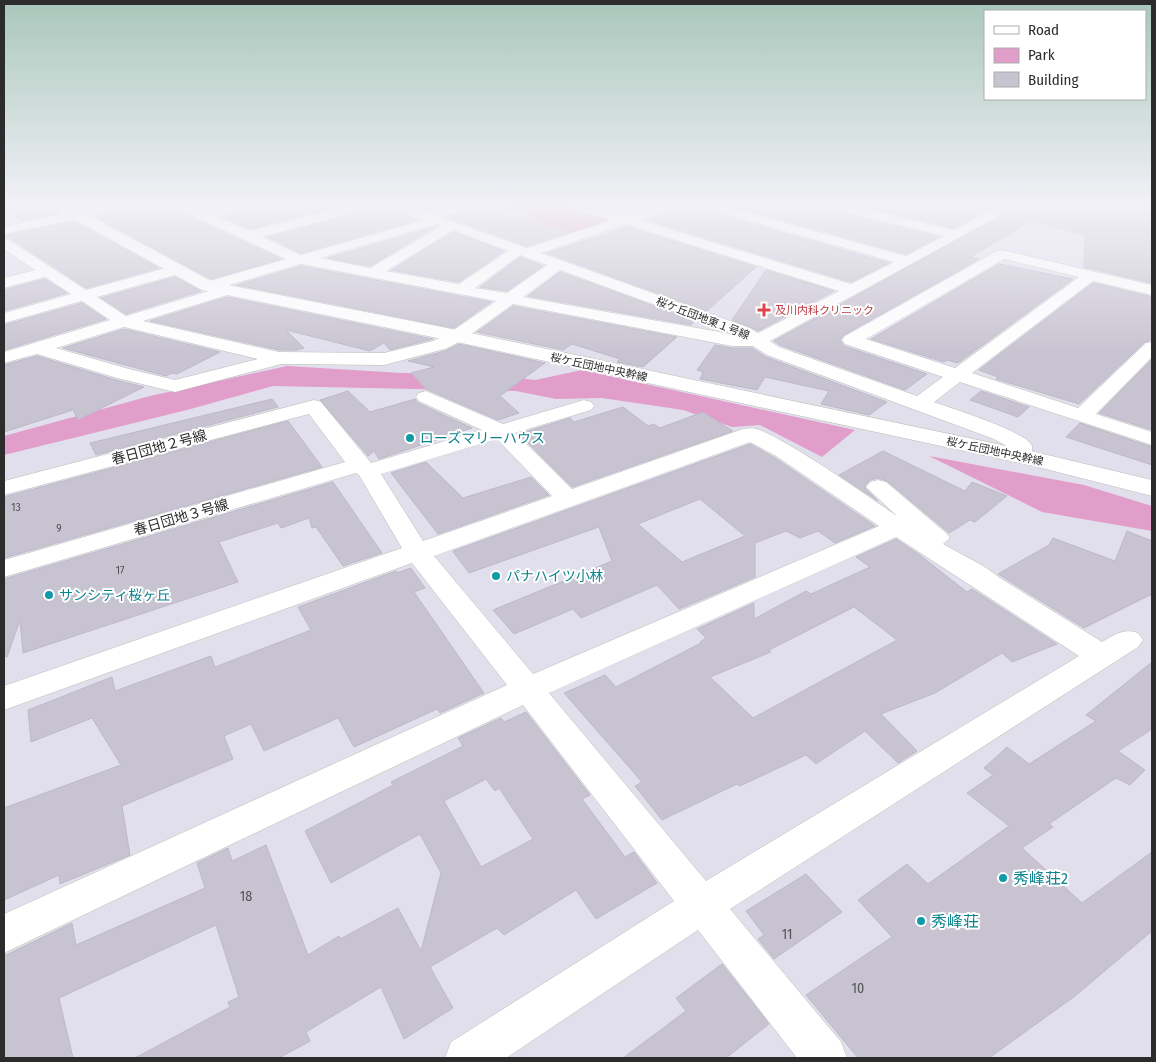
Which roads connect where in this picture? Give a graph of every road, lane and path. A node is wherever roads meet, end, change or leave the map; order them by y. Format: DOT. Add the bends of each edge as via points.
graph roads {
  1 [pos="13,256"];
  2 [pos="151,256"];
  3 [pos="290,256"];
  4 [pos="315,256"];
  5 [pos="394,256"];
  6 [pos="517,256"];
  7 [pos="536,256"];
  8 [pos="741,256"];
  9 [pos="888,256"];
  10 [pos="918,256"];
  11 [pos="999,256"];
  12 [pos="1009,256"];
  13 [pos="299,260"];
  14 [pos="908,261"];
  15 [pos="559,264"];
  16 [pos="178,270"];
  17 [pos="48,272"];
  18 [pos="372,273"];
  19 [pos="1091,275"];
  20 [pos="4,284"];
  21 [pos="208,286"];
  22 [pos="228,290"];
  23 [pos="461,290"];
  24 [pos="853,290"];
  25 [pos="1152,290"];
  26 [pos="84,296"];
  27 [pos="510,299"];
  28 [pos="4,318"];
  29 [pos="124,322"];
  30 [pos="457,336"];
  31 [pos="758,340"];
  32 [pos="1152,347"];
  33 [pos="37,348"];
  34 [pos="4,358"];
  35 [pos="279,358"];
  36 [pos="958,375"];
  37 [pos="426,397"];
  38 [pos="919,404"];
  39 [pos="584,406"];
  40 [pos="1082,416"];
  41 [pos="500,430"];
  42 [pos="1152,439"];
  43 [pos="1020,456"];
  44 [pos="363,468"];
  45 [pos="878,487"];
  46 [pos="4,488"];
  47 [pos="1152,488"];
  48 [pos="568,499"];
  49 [pos="897,527"];
  50 [pos="417,552"];
  51 [pos="4,569"];
  52 [pos="990,584"];
  53 [pos="526,690"];
  54 [pos="4,698"];
  55 [pos="702,905"];
  56 [pos="4,934"];
  57 [pos="467,1058"];
  58 [pos="825,1058"];
  1 -- 17 [label="street"];
  2 -- 16 [label="street, 桜ケ丘団地中央幹線"];
  3 -- 13 [label="street"];
  4 -- 13 [label="street"];
  5 -- 18 [label="street"];
  6 -- 23 [label="street"];
  7 -- 15 [label="street, 桜ケ丘団地東１号線"];
  8 -- 24 [label="street"];
  9 -- 14 [label="street"];
  10 -- 14 [label="street"];
  11 -- 36 [label="street" via="851,340"];
  12 -- 19 [label="street"];
  13 -- 18 [label="street"];
  13 -- 21 [label="street"];
  14 -- 24 [label="street"];
  15 -- 27 [label="street"];
  15 -- 31 [label="street, 桜ケ丘団地東１号線"];
  16 -- 21 [label="street, 桜ケ丘団地中央幹線"];
  16 -- 26 [label="street"];
  17 -- 20 [label="street"];
  17 -- 26 [label="street"];
  18 -- 23 [label="street"];
  19 -- 25 [label="street"];
  19 -- 36 [label="street"];
  21 -- 22 [label="street, 桜ケ丘団地中央幹線"];
  22 -- 29 [label="street"];
  22 -- 30 [label="street, 桜ケ丘団地中央幹線"];
  23 -- 27 [label="street"];
  24 -- 31 [label="street"];
  26 -- 28 [label="street"];
  26 -- 29 [label="street"];
  27 -- 30 [label="street"];
  27 -- 31 [label="street" via="732,341"];
  29 -- 33 [label="street"];
  29 -- 35 [label="street"];
  30 -- 35 [label="street" via="439,345 384,359"];
  30 -- 43 [label="street, 桜ケ丘団地中央幹線"];
  31 -- 38 [label="street, 桜ケ丘団地東１号線" via="773,351"];
  32 -- 40 [label="street"];
  33 -- 34 [label="street"];
  33 -- 35 [label="street" via="175,386"];
  36 -- 38 [label="street"];
  36 -- 40 [label="street"];
  37 -- 41 [label="street"];
  38 -- 43 [label="street, 桜ケ丘団地東１号線" via="1002,434 1021,446"];
  39 -- 41 [label="street, 春日団地３号線"];
  40 -- 42 [label="street"];
  41 -- 44 [label="street, 春日団地３号線"];
  41 -- 48 [label="street"];
  43 -- 47 [label="street, 桜ケ丘団地中央幹線"];
  44 -- 46 [label="street, 春日団地２号線" via="314,406"];
  44 -- 50 [label="street"];
  44 -- 51 [label="street, 春日団地３号線"];
  45 -- 52 [label="street"];
  48 -- 49 [label="street" via="751,434 784,451"];
  48 -- 50 [label="street"];
  49 -- 52 [label="street"];
  49 -- 53 [label="street"];
  50 -- 53 [label="street"];
  50 -- 54 [label="street"];
  52 -- 55 [label="street" via="1115,648"];
  53 -- 55 [label="street"];
  53 -- 56 [label="street"];
  55 -- 57 [label="street"];
  55 -- 58 [label="street"];
}
